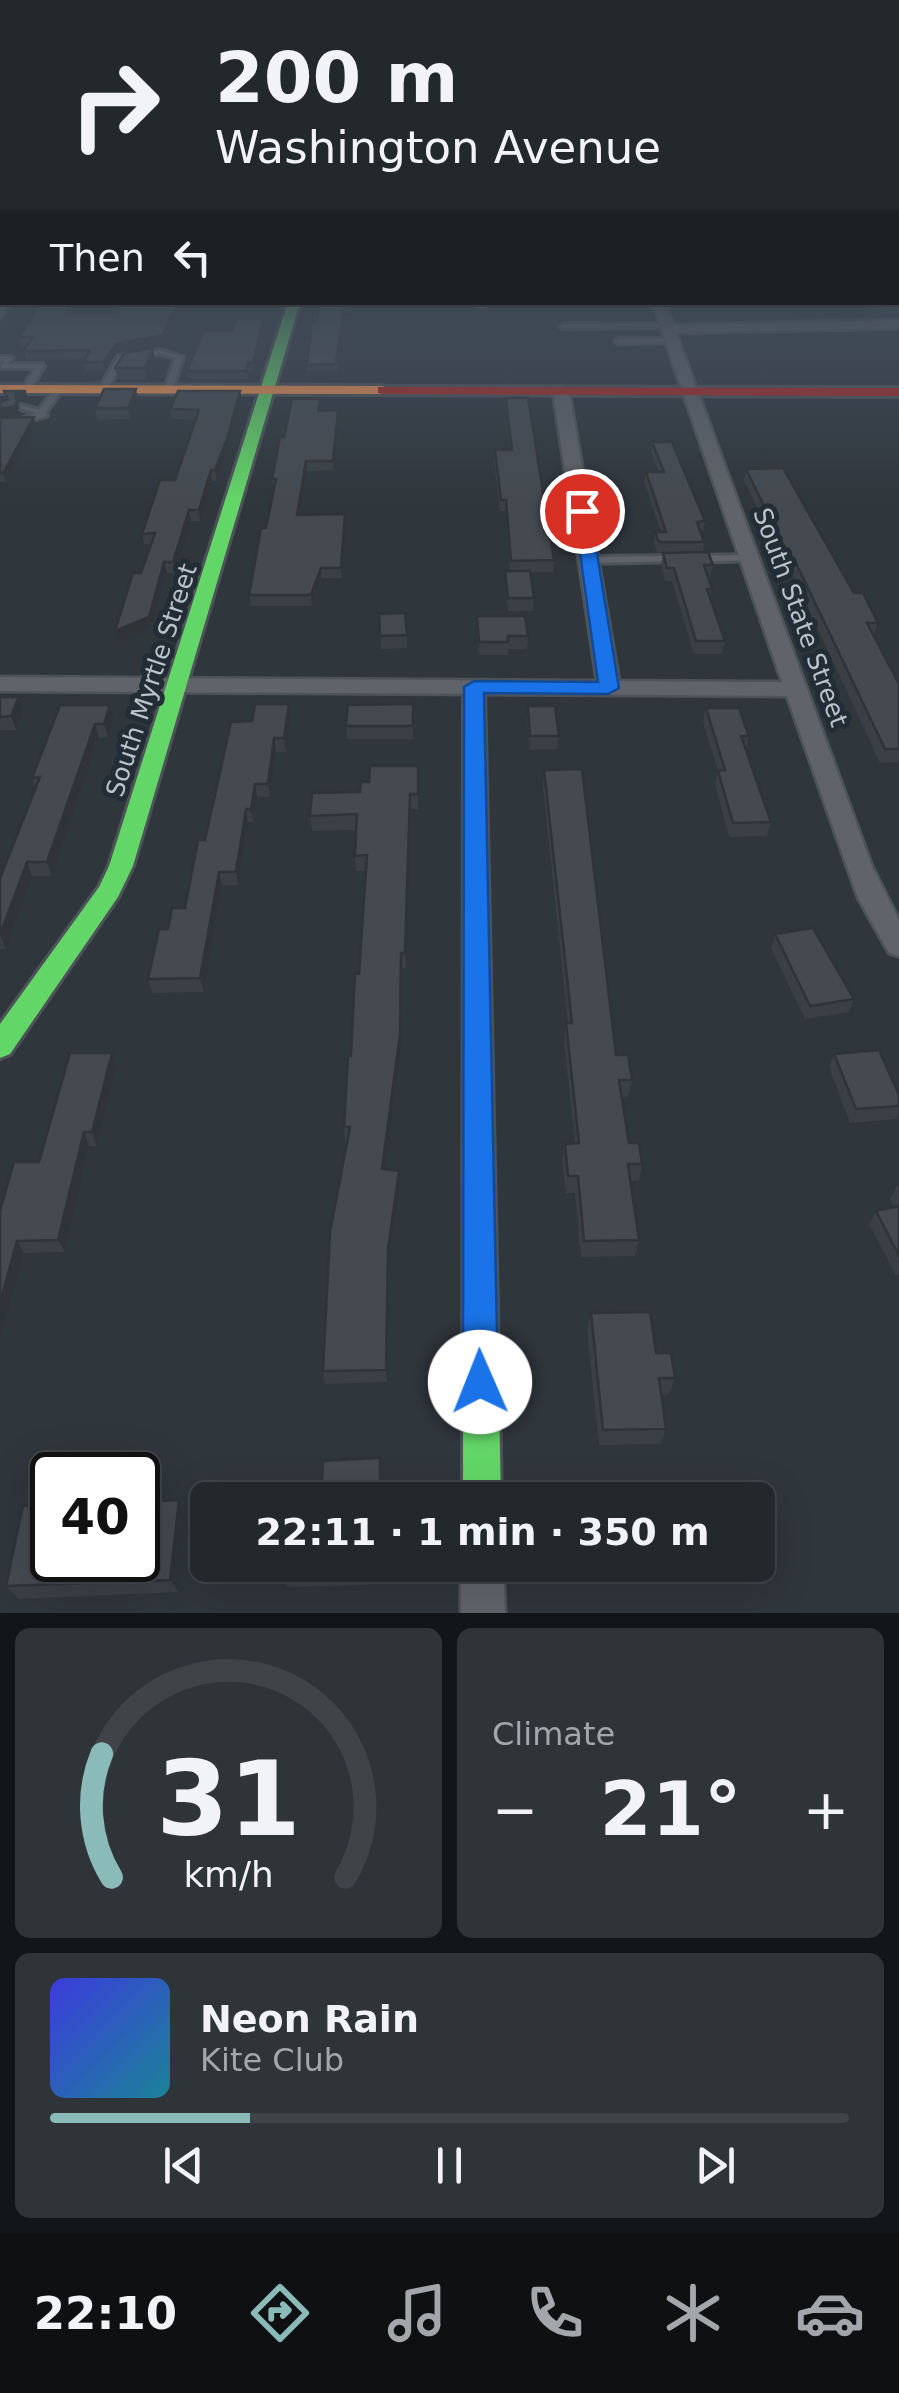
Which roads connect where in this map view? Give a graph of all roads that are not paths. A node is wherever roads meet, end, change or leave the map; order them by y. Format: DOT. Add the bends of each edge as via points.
graph roads {
  1 [pos="279,351"];
  2 [pos="676,351"];
  3 [pos="0,358"];
  4 [pos="59,388"];
  5 [pos="104,388"];
  6 [pos="0,389"];
  7 [pos="169,389"];
  8 [pos="267,390"];
  9 [pos="561,391"];
  10 [pos="690,391"];
  11 [pos="899,392"];
  12 [pos="22,407"];
  13 [pos="44,414"];
  14 [pos="0,423"];
  15 [pos="751,558"];
  16 [pos="590,560"];
  17 [pos="0,684"];
  18 [pos="178,686"];
  19 [pos="474,687"];
  20 [pos="608,688"];
  21 [pos="798,689"];
  22 [pos="899,946"];
  23 [pos="0,1046"];
  24 [pos="482,1482"];
  25 [pos="482,1582"];
  26 [pos="483,1613"];
  1 -- 8 [label="street, South Myrtle Street"];
  2 -- 10 [label="street, South State Street"];
  3 -- 12 [label="lane" via="9,359 4,366 40,366"];
  4 -- 5 [label="street"];
  4 -- 12 [label="street"];
  4 -- 13 [label="lane"];
  5 -- 7 [label="street"];
  5 -- 7 [label="lane" via="122,358 162,352 179,357"];
  6 -- 12 [label="street"];
  7 -- 8 [label="street"];
  8 -- 9 [label="street"];
  8 -- 18 [label="street, South Myrtle Street"];
  9 -- 10 [label="street"];
  9 -- 16 [label="street"];
  10 -- 11 [label="street"];
  10 -- 15 [label="street, South State Street"];
  12 -- 13 [label="lane"];
  12 -- 13 [label="lane"];
  13 -- 14 [label="lane" via="29,423"];
  15 -- 16 [label="lane"];
  15 -- 21 [label="street, South State Street"];
  16 -- 20 [label="street"];
  17 -- 18 [label="street"];
  18 -- 19 [label="street"];
  18 -- 23 [label="street, South Myrtle Street" via="110,891"];
  19 -- 20 [label="street"];
  19 -- 24 [label="street"];
  20 -- 21 [label="street"];
  21 -- 22 [label="street, South State Street" via="872,898"];
  25 -- 26 [label="street"];
}
